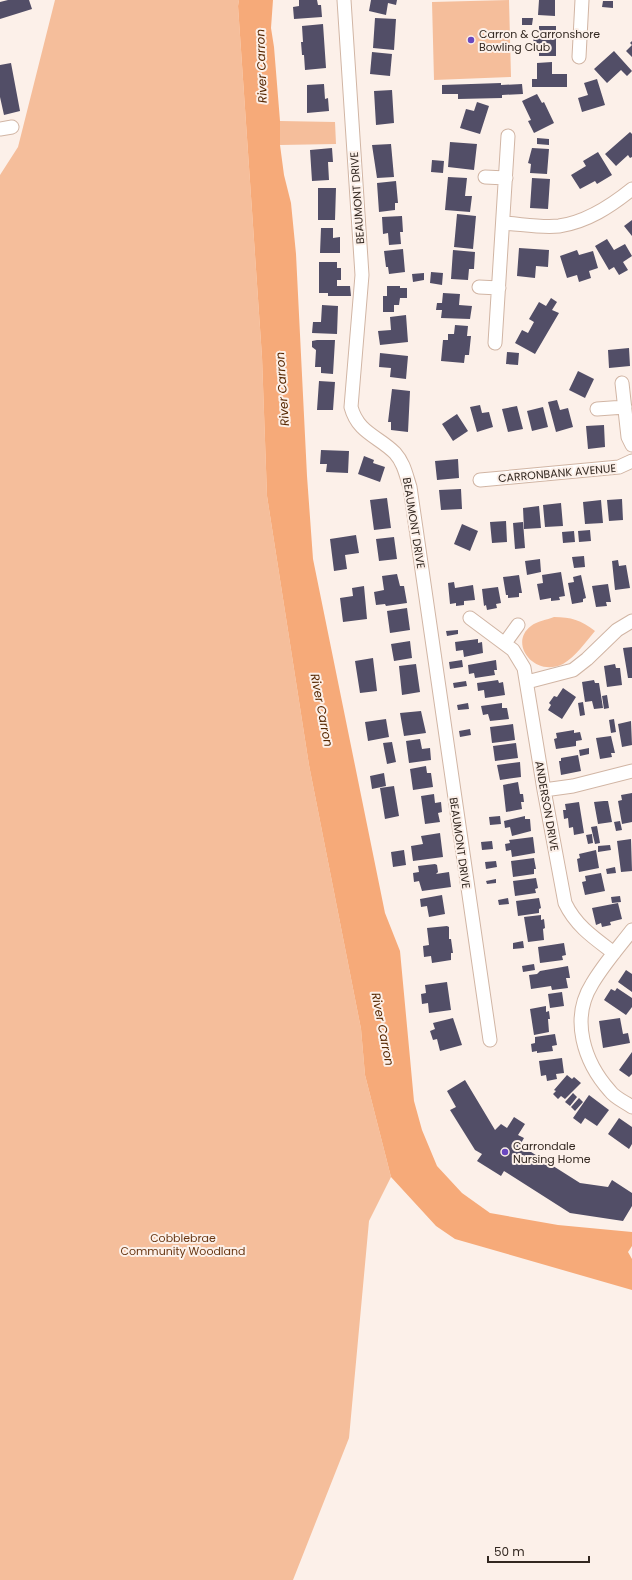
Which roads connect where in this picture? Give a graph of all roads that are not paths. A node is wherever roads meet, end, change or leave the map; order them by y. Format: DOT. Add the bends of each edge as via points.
graph roads {
  1 [pos="344,0"];
  2 [pos="582,0"];
  3 [pos="579,57"];
  4 [pos="508,136"];
  5 [pos="485,177"];
  6 [pos="506,178"];
  7 [pos="632,189"];
  8 [pos="503,223"];
  9 [pos="479,287"];
  10 [pos="499,288"];
  11 [pos="495,343"];
  12 [pos="622,383"];
  13 [pos="625,407"];
  14 [pos="597,409"];
  15 [pos="632,445"];
  16 [pos="632,462"];
  17 [pos="480,480"];
  18 [pos="470,618"];
  19 [pos="632,621"];
  20 [pos="518,625"];
  21 [pos="505,643"];
  22 [pos="527,682"];
  23 [pos="632,772"];
  24 [pos="544,790"];
  25 [pos="632,930"];
  26 [pos="614,953"];
  27 [pos="490,1040"];
  28 [pos="632,1107"];
  1 -- 27 [label="street, BEAUMONT DRIVE" via="362,275 352,407 354,419 362,428 395,454 404,468 410,487"];
  2 -- 3 [label="street"];
  4 -- 6 [label="street"];
  5 -- 6 [label="street"];
  6 -- 8 [label="street"];
  7 -- 8 [label="street" via="594,216 558,226"];
  8 -- 10 [label="street"];
  9 -- 10 [label="street"];
  10 -- 11 [label="street"];
  12 -- 13 [label="street"];
  13 -- 14 [label="street"];
  13 -- 15 [label="street" via="628,437"];
  16 -- 17 [label="street, CARRONBANK AVENUE" via="619,467"];
  18 -- 21 [label="street, ANDERSON DRIVE"];
  19 -- 22 [label="street" via="617,630 587,660 573,670"];
  20 -- 21 [label="street"];
  21 -- 22 [label="street, ANDERSON DRIVE" via="513,650 524,668"];
  22 -- 24 [label="street, ANDERSON DRIVE"];
  23 -- 24 [label="street"];
  24 -- 26 [label="street, ANDERSON DRIVE" via="565,903 583,930"];
  25 -- 26 [label="street"];
  26 -- 28 [label="street" via="591,985 581,1015 582,1037 589,1060 610,1092"];
}
